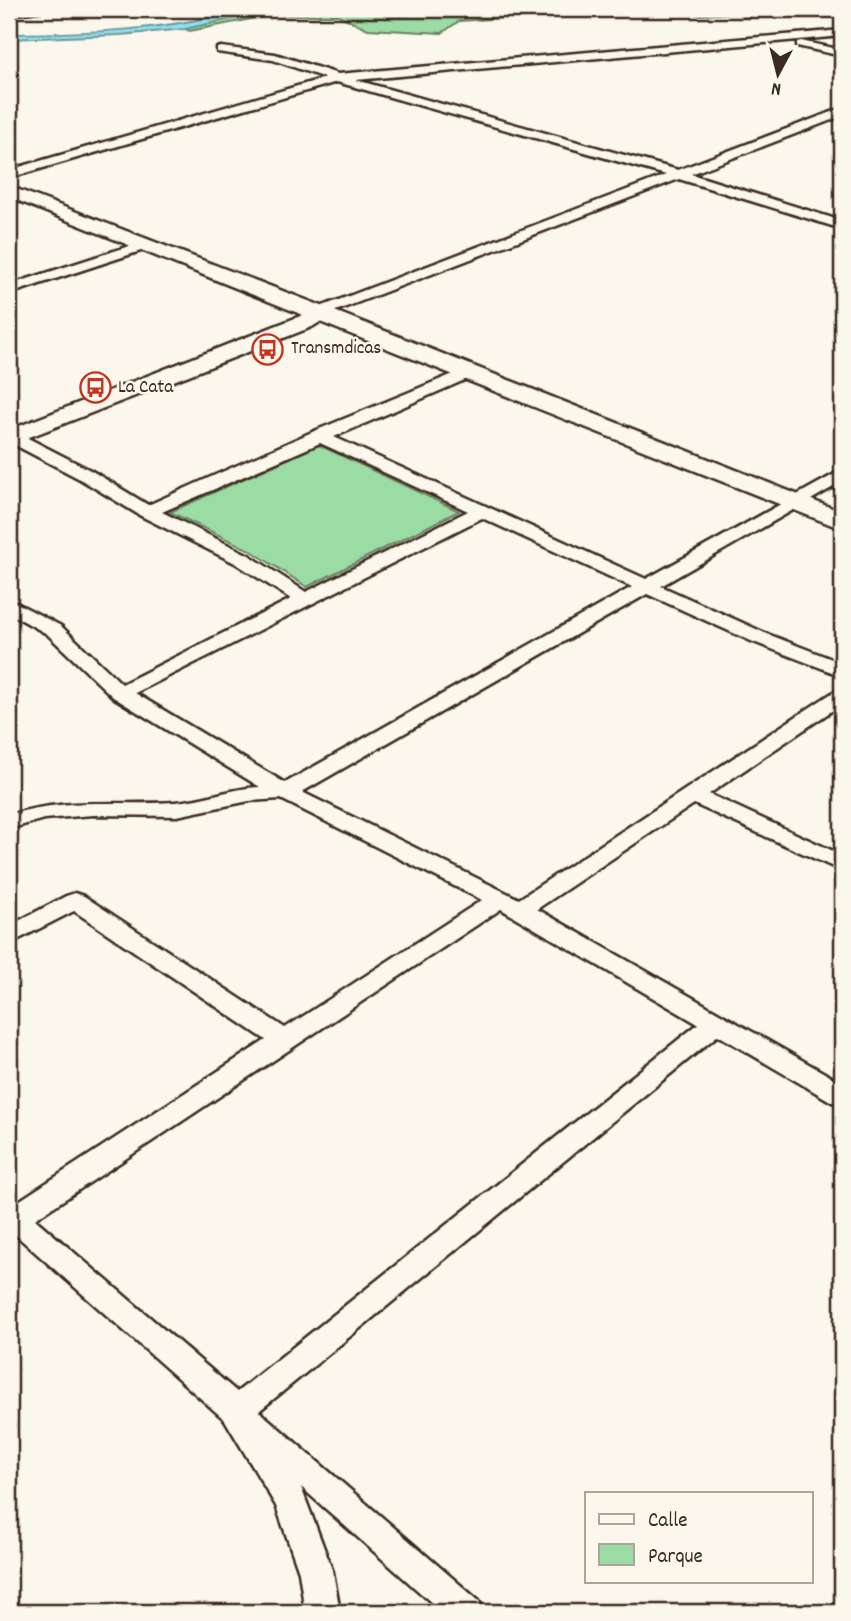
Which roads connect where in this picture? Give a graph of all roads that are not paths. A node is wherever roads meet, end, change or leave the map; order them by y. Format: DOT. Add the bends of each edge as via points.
graph roads {
  1 [pos="842,33"];
  2 [pos="778,39"];
  3 [pos="221,50"];
  4 [pos="842,53"];
  5 [pos="337,78"];
  6 [pos="842,112"];
  7 [pos="9,174"];
  8 [pos="680,175"];
  9 [pos="9,191"];
  10 [pos="842,225"];
  11 [pos="145,245"];
  12 [pos="9,290"];
  13 [pos="320,312"];
  14 [pos="468,373"];
  15 [pos="10,433"];
  16 [pos="318,436"];
  17 [pos="842,475"];
  18 [pos="795,502"];
  19 [pos="147,512"];
  20 [pos="482,512"];
  21 [pos="842,521"];
  22 [pos="645,586"];
  23 [pos="306,600"];
  24 [pos="9,605"];
  25 [pos="842,670"];
  26 [pos="120,693"];
  27 [pos="842,695"];
  28 [pos="285,792"];
  29 [pos="690,794"];
  30 [pos="9,822"];
  31 [pos="842,864"];
  32 [pos="510,905"];
  33 [pos="9,936"];
  34 [pos="716,1023"];
  35 [pos="283,1039"];
  36 [pos="842,1096"];
  37 [pos="12,1215"];
  38 [pos="236,1411"];
  39 [pos="322,1612"];
  40 [pos="467,1612"];
  1 -- 2 [label="street"];
  2 -- 4 [label="street"];
  2 -- 5 [label="street"];
  3 -- 5 [label="street" via="275,57"];
  5 -- 7 [label="street"];
  5 -- 8 [label="street"];
  6 -- 8 [label="street"];
  8 -- 10 [label="street"];
  8 -- 13 [label="street"];
  9 -- 11 [label="street"];
  11 -- 12 [label="street"];
  11 -- 13 [label="street"];
  13 -- 14 [label="street"];
  13 -- 15 [label="street" via="305,323"];
  14 -- 16 [label="street"];
  14 -- 18 [label="street"];
  15 -- 19 [label="street"];
  16 -- 19 [label="street"];
  16 -- 20 [label="street"];
  17 -- 18 [label="street"];
  18 -- 21 [label="street"];
  18 -- 22 [label="street"];
  19 -- 23 [label="street" via="242,559"];
  20 -- 22 [label="street"];
  20 -- 23 [label="street"];
  22 -- 25 [label="street"];
  22 -- 28 [label="street"];
  23 -- 26 [label="street"];
  24 -- 26 [label="street" via="54,631"];
  26 -- 28 [label="street"];
  27 -- 29 [label="street"];
  28 -- 30 [label="street" via="249,794 177,809 42,812"];
  28 -- 32 [label="street"];
  29 -- 31 [label="street"];
  29 -- 32 [label="street"];
  32 -- 34 [label="street"];
  32 -- 35 [label="street"];
  33 -- 35 [label="street" via="75,901"];
  34 -- 36 [label="street"];
  34 -- 38 [label="street"];
  35 -- 37 [label="street"];
  37 -- 38 [label="street"];
  38 -- 39 [label="street" via="291,1501 316,1572"];
  38 -- 40 [label="street"];
}
